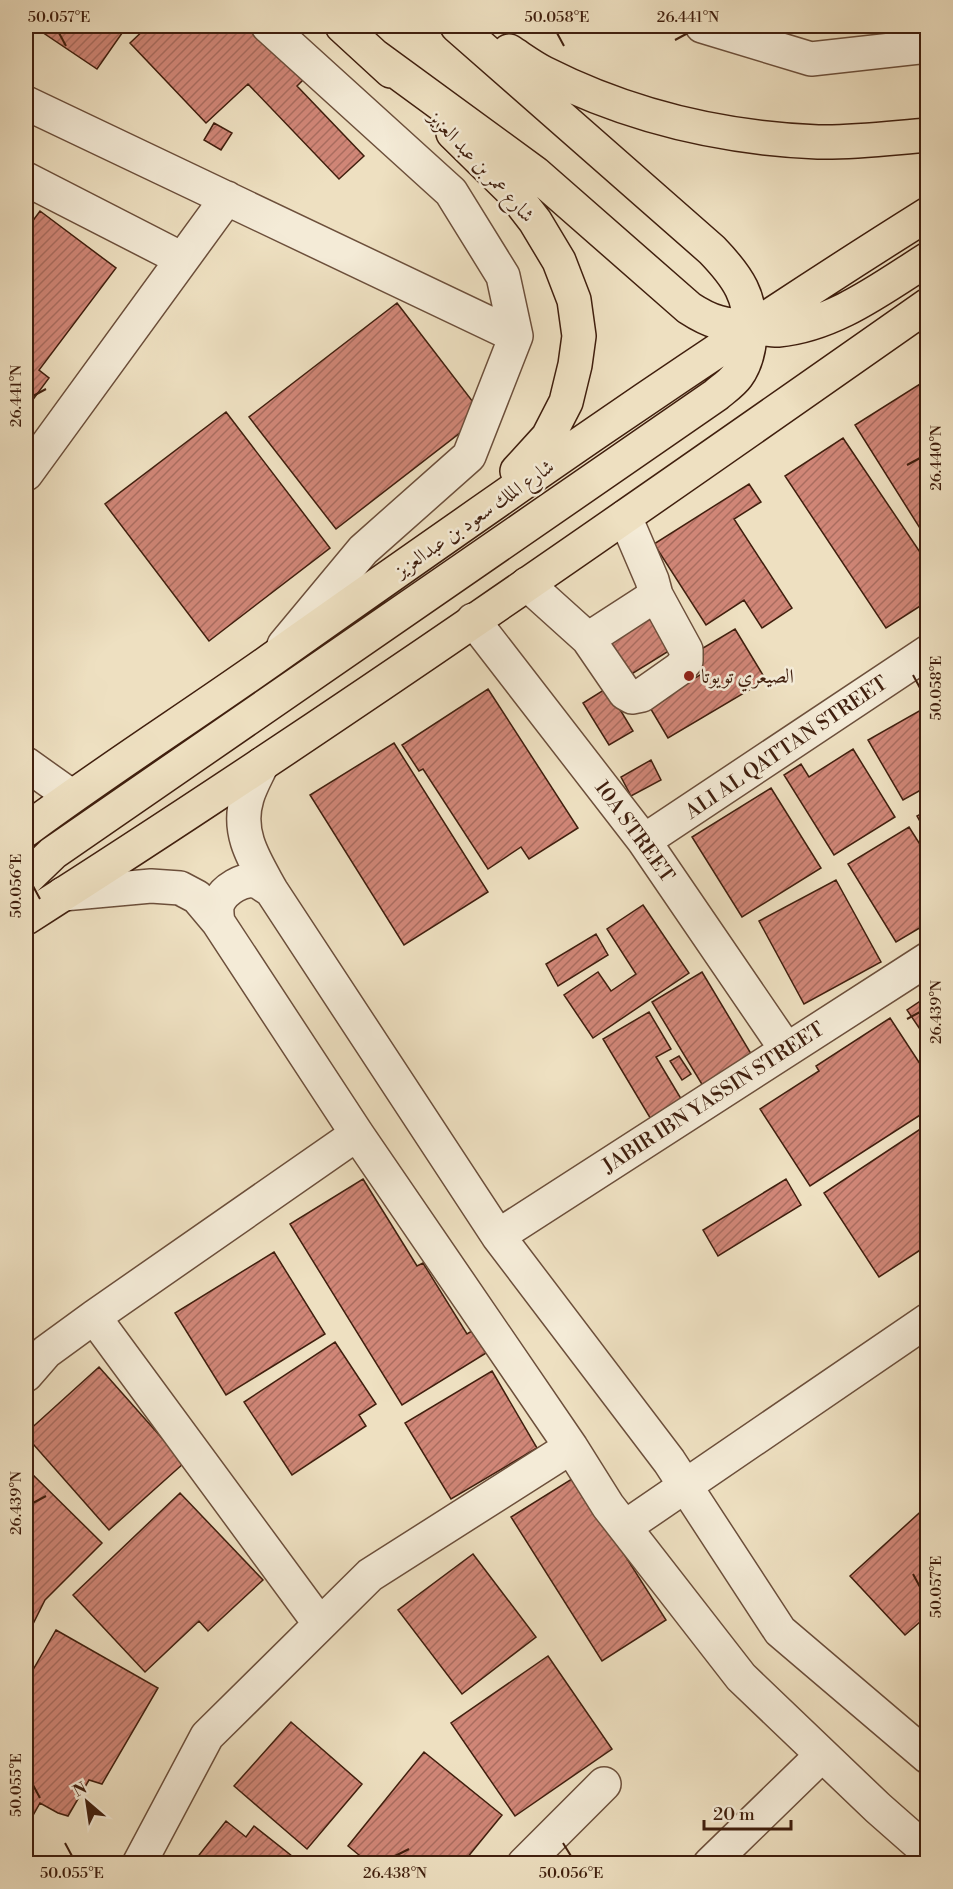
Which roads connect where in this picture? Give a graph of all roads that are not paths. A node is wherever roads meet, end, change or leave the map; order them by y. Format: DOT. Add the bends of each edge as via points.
graph roads {
  1 [pos="268,26"];
  2 [pos="342,26"];
  3 [pos="457,26"];
  4 [pos="469,26"];
  5 [pos="702,26"];
  6 [pos="927,46"];
  7 [pos="375,56"];
  8 [pos="26,103"];
  9 [pos="927,135"];
  10 [pos="26,179"];
  11 [pos="227,198"];
  12 [pos="927,214"];
  13 [pos="182,259"];
  14 [pos="927,259"];
  15 [pos="927,305"];
  16 [pos="750,327"];
  17 [pos="516,336"];
  18 [pos="26,474"];
  19 [pos="476,515"];
  20 [pos="625,518"];
  21 [pos="527,584"];
  22 [pos="656,595"];
  23 [pos="473,620"];
  24 [pos="588,639"];
  25 [pos="927,652"];
  26 [pos="272,659"];
  27 [pos="26,764"];
  28 [pos="262,764"];
  29 [pos="71,796"];
  30 [pos="26,830"];
  31 [pos="644,841"];
  32 [pos="26,879"];
  33 [pos="270,890"];
  34 [pos="63,894"];
  35 [pos="26,918"];
  36 [pos="218,922"];
  37 [pos="927,959"];
  38 [pos="786,1049"];
  39 [pos="357,1134"];
  40 [pos="498,1236"];
  41 [pos="94,1317"];
  42 [pos="927,1320"];
  43 [pos="26,1376"];
  44 [pos="571,1447"];
  45 [pos="686,1487"];
  46 [pos="625,1527"];
  47 [pos="320,1624"];
  48 [pos="822,1755"];
  49 [pos="927,1757"];
  50 [pos="604,1784"];
  51 [pos="927,1852"];
  52 [pos="139,1863"];
  53 [pos="524,1863"];
  54 [pos="710,1863"];
  1 -- 17 [label="street" via="451,192 503,276"];
  2 -- 7 [label="main road, شارع عمر بن عبد العزيز"];
  3 -- 16 [label="main road" via="712,250 744,292"];
  4 -- 9 [label="main road" via="542,72 613,104 700,128 820,142"];
  5 -- 6 [label="street" via="811,59"];
  7 -- 16 [label="main road" via="535,173 689,308 726,326"];
  7 -- 19 [label="main road, شارع عمر بن عبد العزيز" via="511,190 559,261 574,300 579,336 566,402 549,437"];
  8 -- 11 [label="street"];
  10 -- 13 [label="street"];
  11 -- 13 [label="street"];
  11 -- 17 [label="street"];
  12 -- 16 [label="main road, شارع الملك سعود بن عبدالعزيز"];
  13 -- 18 [label="street"];
  14 -- 16 [label="main road" via="853,306 806,325 776,330"];
  15 -- 20 [label="main road"];
  16 -- 19 [label="main road, شارع الملك سعود بن عبدالعزيز"];
  16 -- 32 [label="main road" via="749,349 737,377 716,395 53,853"];
  17 -- 26 [label="street" via="470,456 363,550"];
  19 -- 26 [label="main road, شارع الملك سعود بن عبدالعزيز"];
  20 -- 21 [label="main road"];
  20 -- 22 [label="street"];
  21 -- 23 [label="main road"];
  21 -- 24 [label="street"];
  22 -- 24 [label="street"];
  22 -- 24 [label="street" via="686,650 686,661 642,696 626,693"];
  23 -- 28 [label="main road"];
  23 -- 31 [label="street, 10A STREET"];
  25 -- 31 [label="street, ALI AL QATTAN STREET"];
  26 -- 29 [label="main road, شارع الملك سعود بن عبدالعزيز"];
  27 -- 29 [label="street"];
  28 -- 33 [label="street" via="246,799 243,823 248,846"];
  28 -- 34 [label="main road"];
  29 -- 30 [label="main road, شارع الملك سعود بن عبدالعزيز"];
  31 -- 38 [label="street, 10A STREET"];
  33 -- 36 [label="street" via="257,881 232,887 217,906"];
  33 -- 40 [label="street"];
  34 -- 35 [label="main road"];
  34 -- 36 [label="street" via="151,886 180,888 197,897"];
  36 -- 39 [label="street"];
  37 -- 38 [label="street, JABIR IBN YASSIN STREET"];
  38 -- 40 [label="street, JABIR IBN YASSIN STREET"];
  39 -- 41 [label="street"];
  39 -- 44 [label="street"];
  40 -- 45 [label="street"];
  41 -- 43 [label="street" via="46,1352"];
  41 -- 47 [label="street"];
  42 -- 45 [label="street"];
  44 -- 46 [label="street"];
  44 -- 47 [label="street" via="370,1575"];
  45 -- 46 [label="street"];
  45 -- 49 [label="street" via="780,1631"];
  46 -- 48 [label="street" via="741,1677"];
  47 -- 52 [label="street" via="207,1737"];
  48 -- 51 [label="street"];
  48 -- 54 [label="street"];
  50 -- 53 [label="street"];
}
